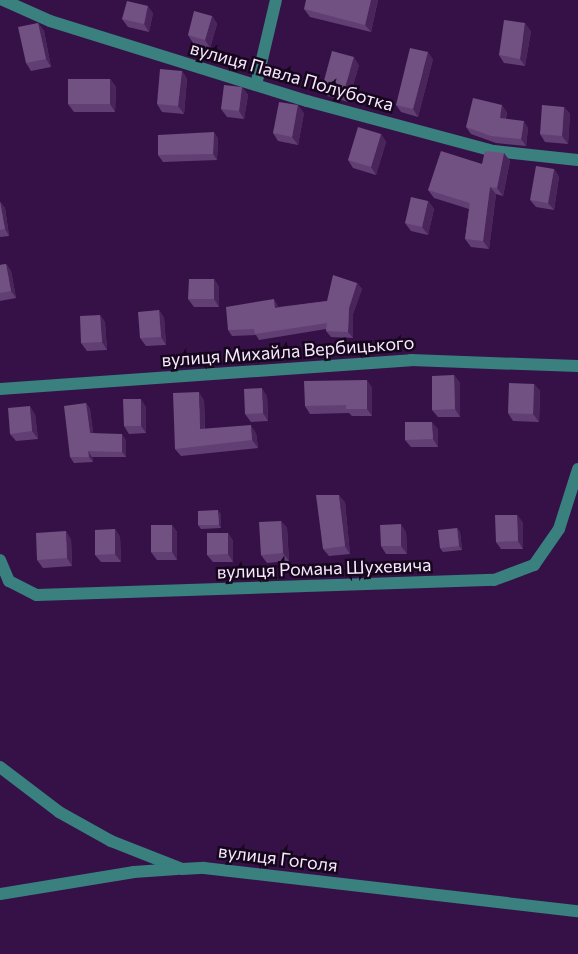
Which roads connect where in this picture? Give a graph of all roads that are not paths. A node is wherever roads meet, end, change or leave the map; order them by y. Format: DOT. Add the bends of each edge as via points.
graph roads {
  1 [pos="3,0"];
  2 [pos="276,0"];
  3 [pos="256,85"];
  4 [pos="578,160"];
  5 [pos="578,366"];
  6 [pos="0,389"];
  7 [pos="578,470"];
  8 [pos="0,560"];
  9 [pos="0,767"];
  10 [pos="182,869"];
  11 [pos="0,894"];
  12 [pos="578,911"];
  1 -- 3 [label="street, вулиця Павла Полуботка" via="50,21"];
  2 -- 3 [label="street"];
  3 -- 4 [label="street, вулиця Павла Полуботка" via="494,151"];
  5 -- 6 [label="street, вулиця Михайла Вербицького" via="411,360"];
  7 -- 8 [label="street, вулиця Романа Шухевича" via="559,529 534,565 494,580 37,595 9,581"];
  9 -- 10 [label="street, вулиця Гоголя" via="59,812 111,841"];
  10 -- 11 [label="street" via="134,872"];
  10 -- 12 [label="street, вулиця Гоголя" via="204,868"];
}
